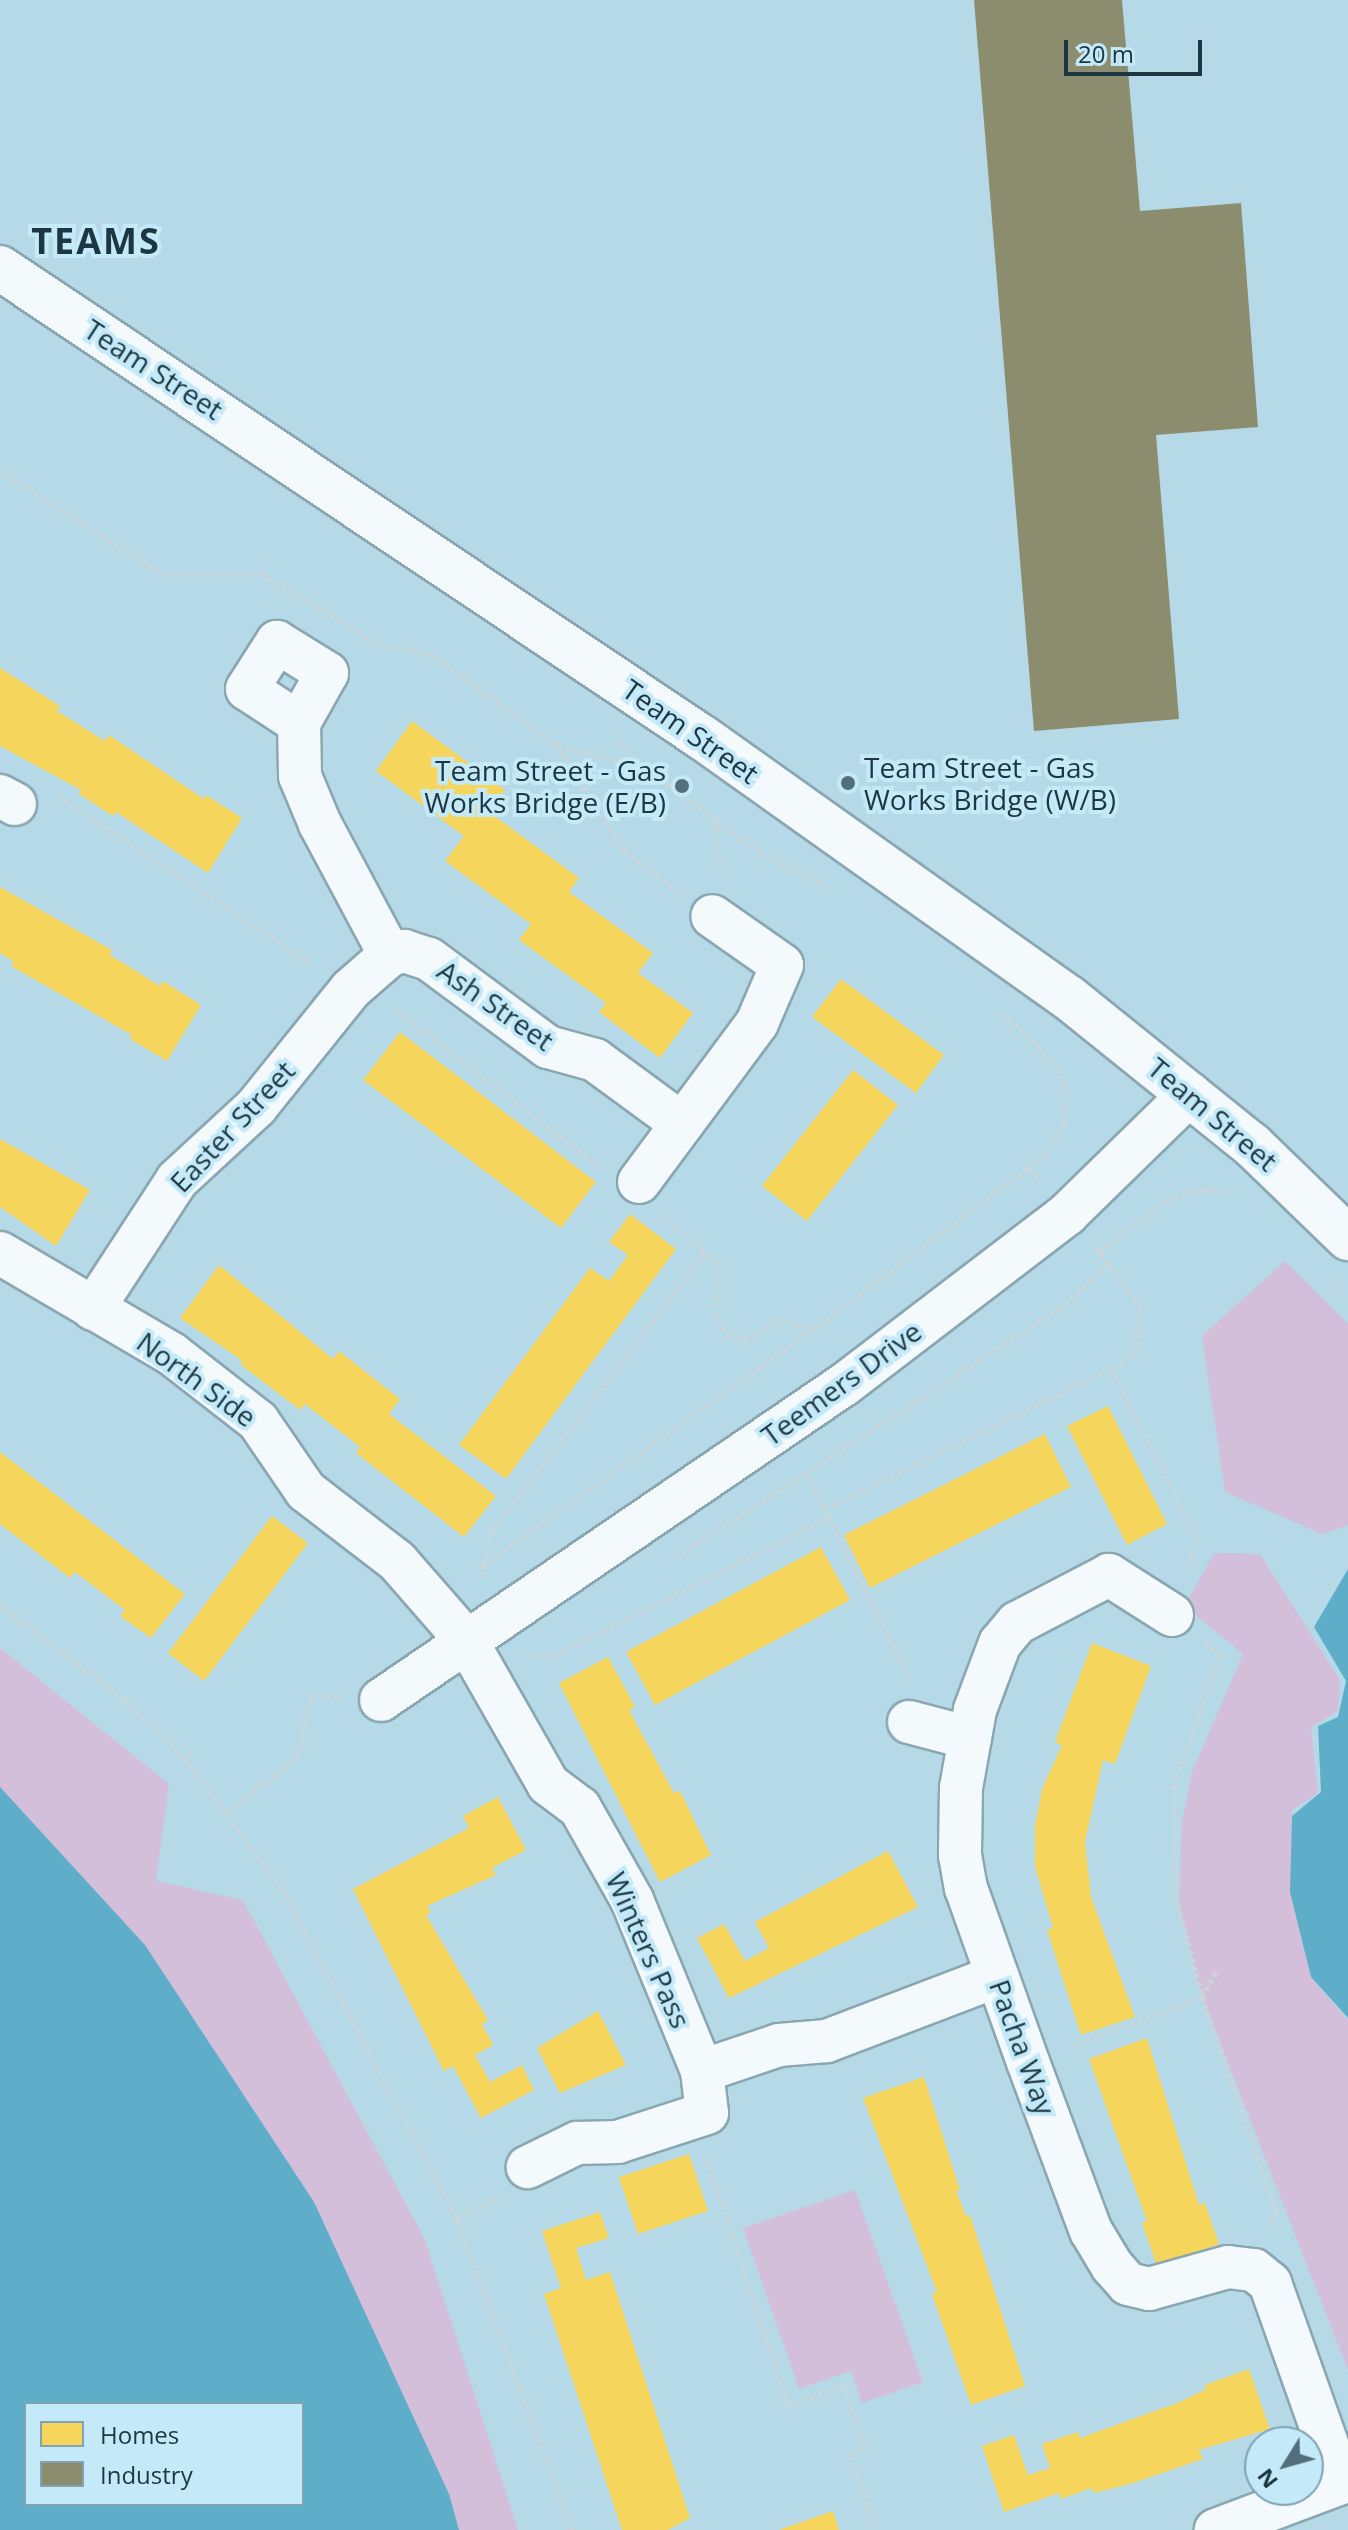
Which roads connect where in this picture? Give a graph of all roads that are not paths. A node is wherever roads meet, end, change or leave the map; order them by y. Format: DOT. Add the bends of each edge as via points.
graph roads {
  1 [pos="0,268"];
  2 [pos="299,723"];
  3 [pos="705,911"];
  4 [pos="390,955"];
  5 [pos="1190,1094"];
  6 [pos="682,1124"];
  7 [pos="639,1182"];
  8 [pos="0,1253"];
  9 [pos="1335,1254"];
  10 [pos="93,1309"];
  11 [pos="1172,1615"];
  12 [pos="466,1640"];
  13 [pos="381,1700"];
  14 [pos="909,1722"];
  15 [pos="970,1738"];
  16 [pos="997,1976"];
  17 [pos="702,2071"];
  18 [pos="528,2167"];
  19 [pos="1216,2530"];
  1 -- 5 [label="street, Team Street" via="703,738 1069,998"];
  2 -- 4 [label="street" via="300,776"];
  3 -- 6 [label="street" via="782,965 757,1023"];
  4 -- 6 [label="street, Ash Street" via="404,951 429,959 548,1047 595,1060"];
  4 -- 10 [label="street, Easter Street" via="351,989 256,1107 177,1180"];
  5 -- 9 [label="street, Team Street" via="1281,1170"];
  5 -- 12 [label="street, Teemers Drive" via="1067,1214 845,1384"];
  6 -- 7 [label="street"];
  8 -- 10 [label="street, North Side"];
  10 -- 12 [label="street, North Side" via="172,1354 258,1421 306,1491 397,1561"];
  11 -- 15 [label="street, Pacha Way" via="1109,1575 1017,1623 1000,1643"];
  12 -- 13 [label="street, Teemers Drive"];
  12 -- 17 [label="street, Winters Pass" via="548,1784 580,1808 632,1900"];
  14 -- 15 [label="street"];
  15 -- 16 [label="street, Pacha Way" via="960,1799 960,1855"];
  16 -- 17 [label="street" via="827,2041 779,2045"];
  16 -- 19 [label="street, Pacha Way" via="1091,2231 1128,2284 1149,2289 1228,2267 1254,2270 1270,2283 1341,2483"];
  17 -- 18 [label="street, Winters Pass" via="707,2113 618,2142 577,2143"];
}
